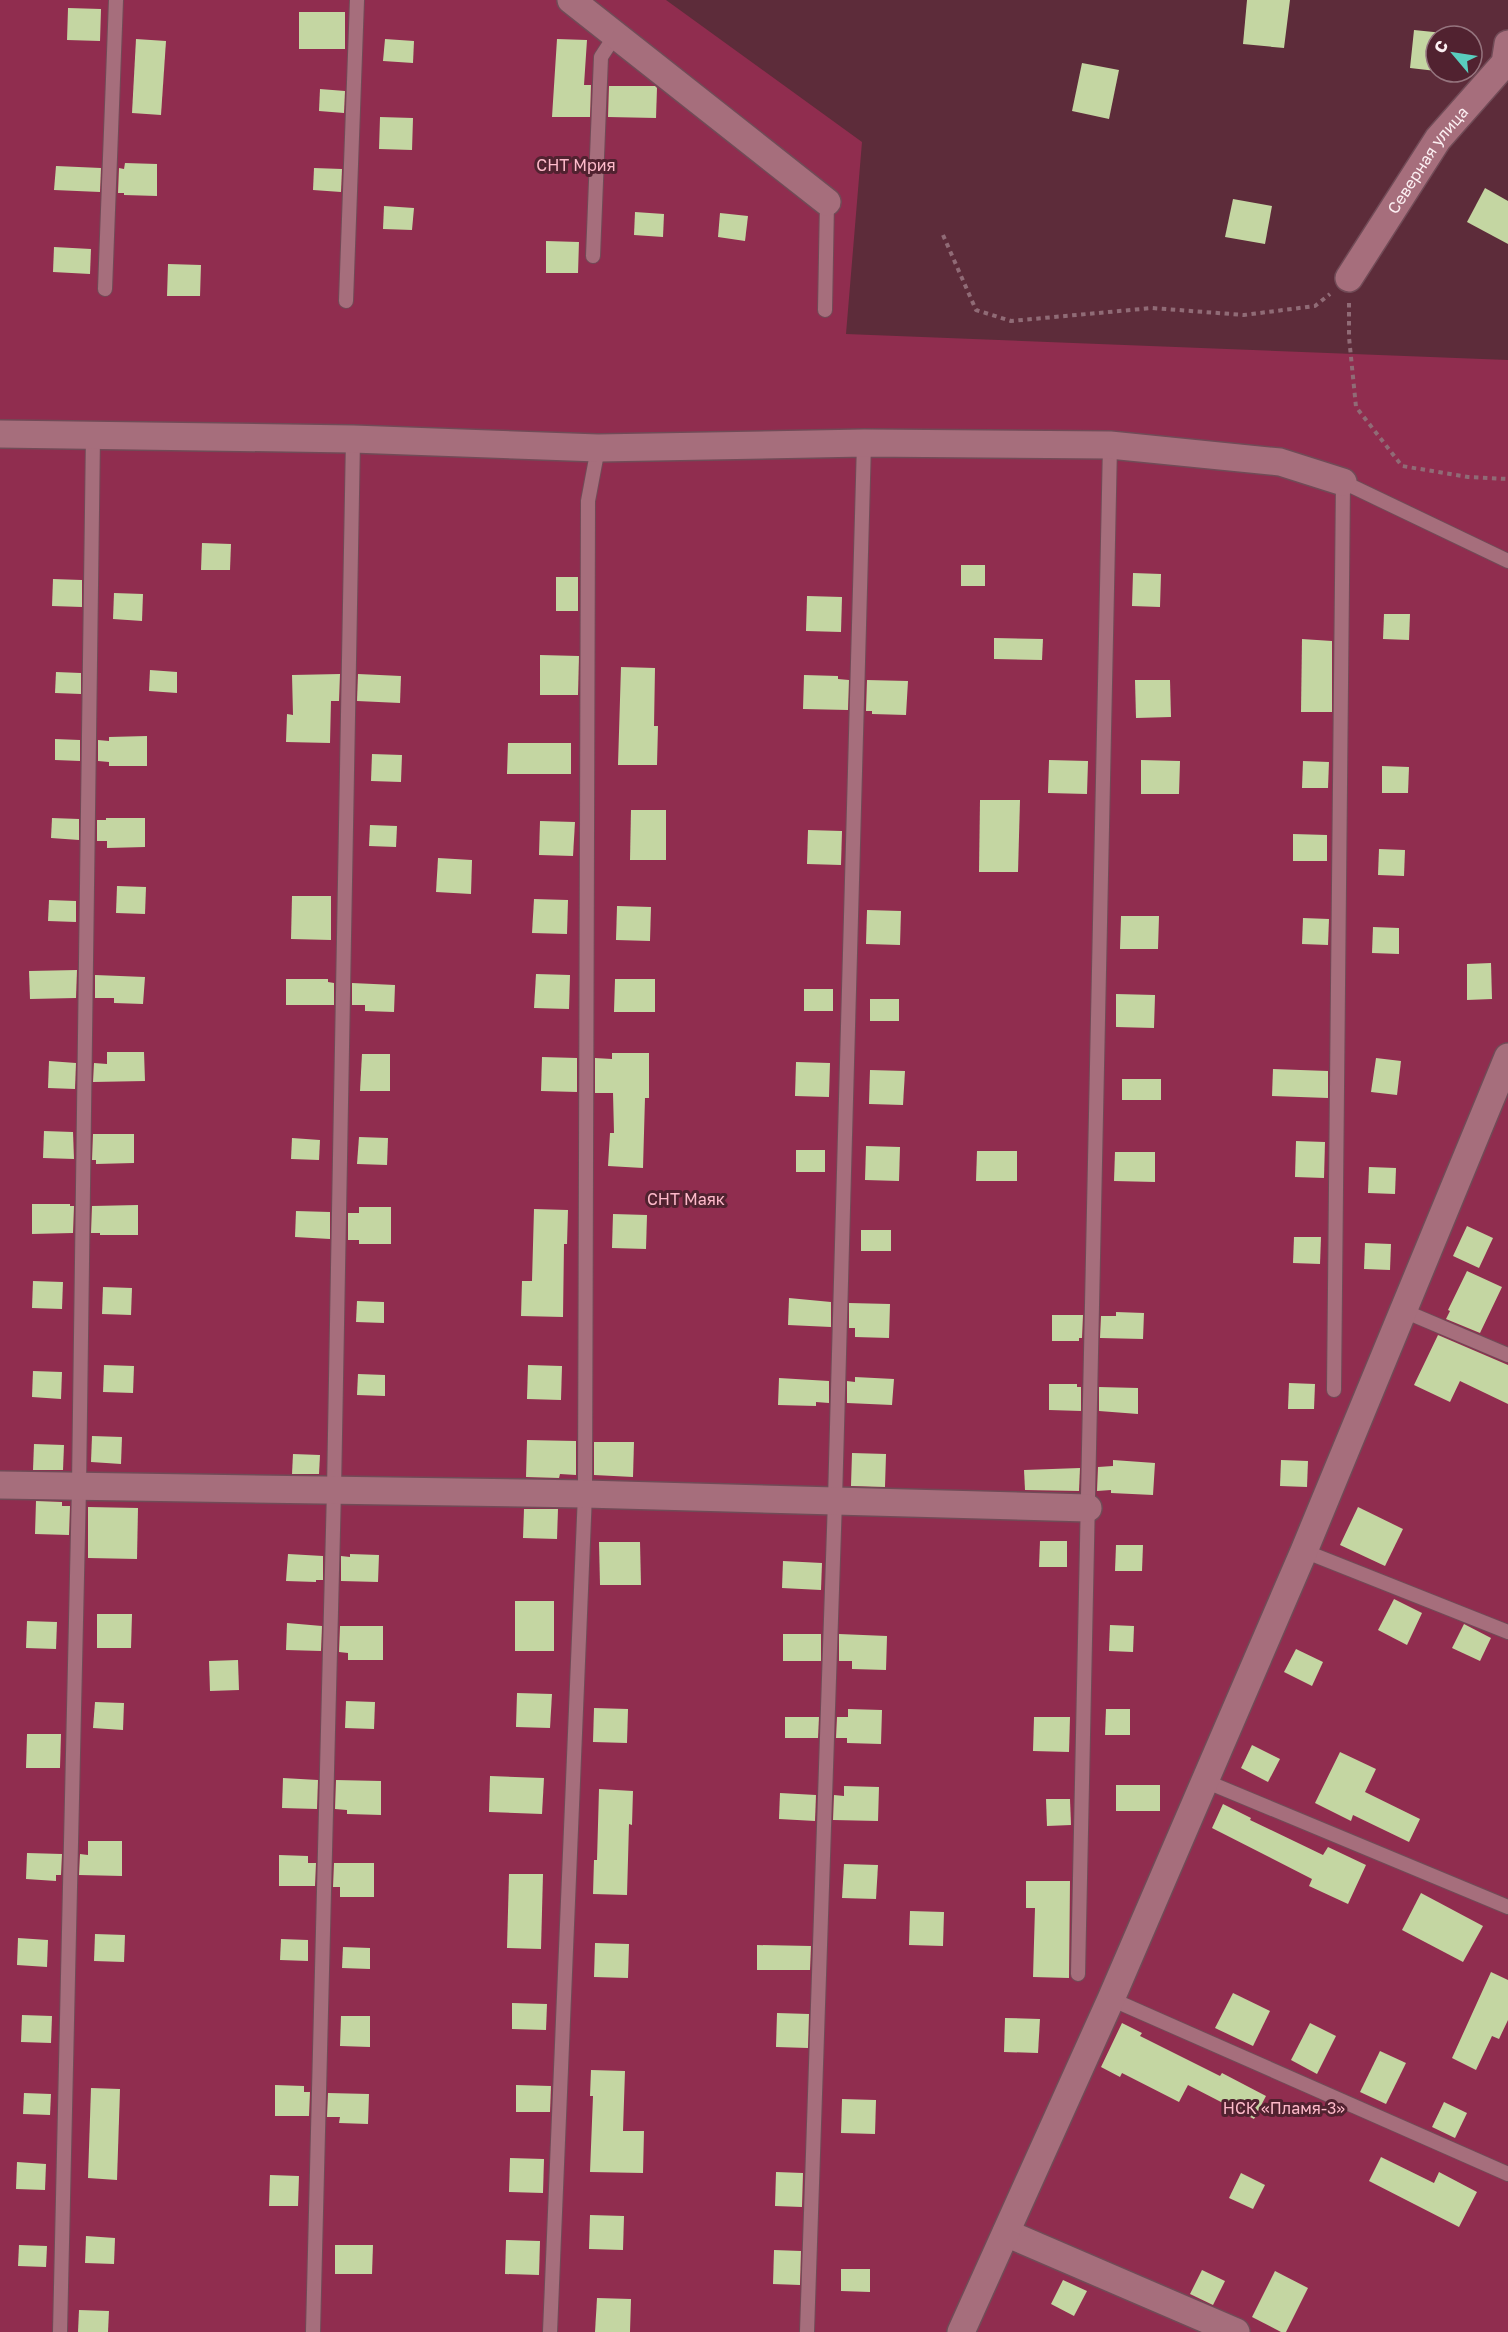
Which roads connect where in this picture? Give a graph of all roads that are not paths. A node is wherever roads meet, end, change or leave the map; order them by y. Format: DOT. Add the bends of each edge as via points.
graph roads {
  1 [pos="116,0"];
  2 [pos="357,0"];
  3 [pos="571,0"];
  4 [pos="616,34"];
  5 [pos="1508,44"];
  6 [pos="827,202"];
  7 [pos="592,256"];
  8 [pos="1349,278"];
  9 [pos="105,290"];
  10 [pos="346,301"];
  11 [pos="825,310"];
  12 [pos="0,434"];
  13 [pos="93,435"];
  14 [pos="353,439"];
  15 [pos="864,443"];
  16 [pos="1110,446"];
  17 [pos="598,448"];
  18 [pos="1343,482"];
  19 [pos="1508,561"];
  20 [pos="1505,1070"];
  21 [pos="1404,1311"];
  22 [pos="1508,1355"];
  23 [pos="1334,1390"];
  24 [pos="0,1485"];
  25 [pos="79,1487"];
  26 [pos="334,1490"];
  27 [pos="585,1494"];
  28 [pos="835,1500"];
  29 [pos="1088,1508"];
  30 [pos="1304,1551"];
  31 [pos="1508,1632"];
  32 [pos="1205,1781"];
  33 [pos="1508,1907"];
  34 [pos="1078,1974"];
  35 [pos="1110,1999"];
  36 [pos="1508,2174"];
  37 [pos="1006,2233"];
  38 [pos="60,2332"];
  39 [pos="313,2332"];
  40 [pos="550,2332"];
  41 [pos="807,2332"];
  42 [pos="961,2332"];
  43 [pos="1236,2332"];
  1 -- 9 [label="lane"];
  2 -- 10 [label="lane"];
  3 -- 4 [label="street"];
  4 -- 6 [label="street"];
  4 -- 7 [label="lane" via="602,57"];
  5 -- 8 [label="street, Северная улица" via="1506,63 1438,139"];
  6 -- 11 [label="lane"];
  12 -- 13 [label="street"];
  13 -- 14 [label="street"];
  13 -- 25 [label="lane"];
  14 -- 17 [label="street"];
  14 -- 26 [label="lane"];
  15 -- 16 [label="street"];
  15 -- 17 [label="street"];
  15 -- 28 [label="lane"];
  16 -- 18 [label="street" via="1280,462"];
  16 -- 29 [label="lane"];
  17 -- 27 [label="lane" via="588,501"];
  18 -- 19 [label="lane"];
  18 -- 23 [label="lane"];
  20 -- 21 [label="street"];
  21 -- 22 [label="lane"];
  21 -- 30 [label="street"];
  24 -- 25 [label="street"];
  25 -- 26 [label="street"];
  25 -- 38 [label="lane"];
  26 -- 27 [label="street"];
  26 -- 39 [label="lane"];
  27 -- 28 [label="street"];
  27 -- 40 [label="lane"];
  28 -- 29 [label="street"];
  28 -- 41 [label="lane"];
  29 -- 34 [label="lane"];
  30 -- 31 [label="lane"];
  30 -- 32 [label="street"];
  32 -- 33 [label="lane"];
  32 -- 35 [label="street"];
  35 -- 36 [label="lane"];
  35 -- 37 [label="street"];
  37 -- 42 [label="street"];
  37 -- 43 [label="street"];
}
